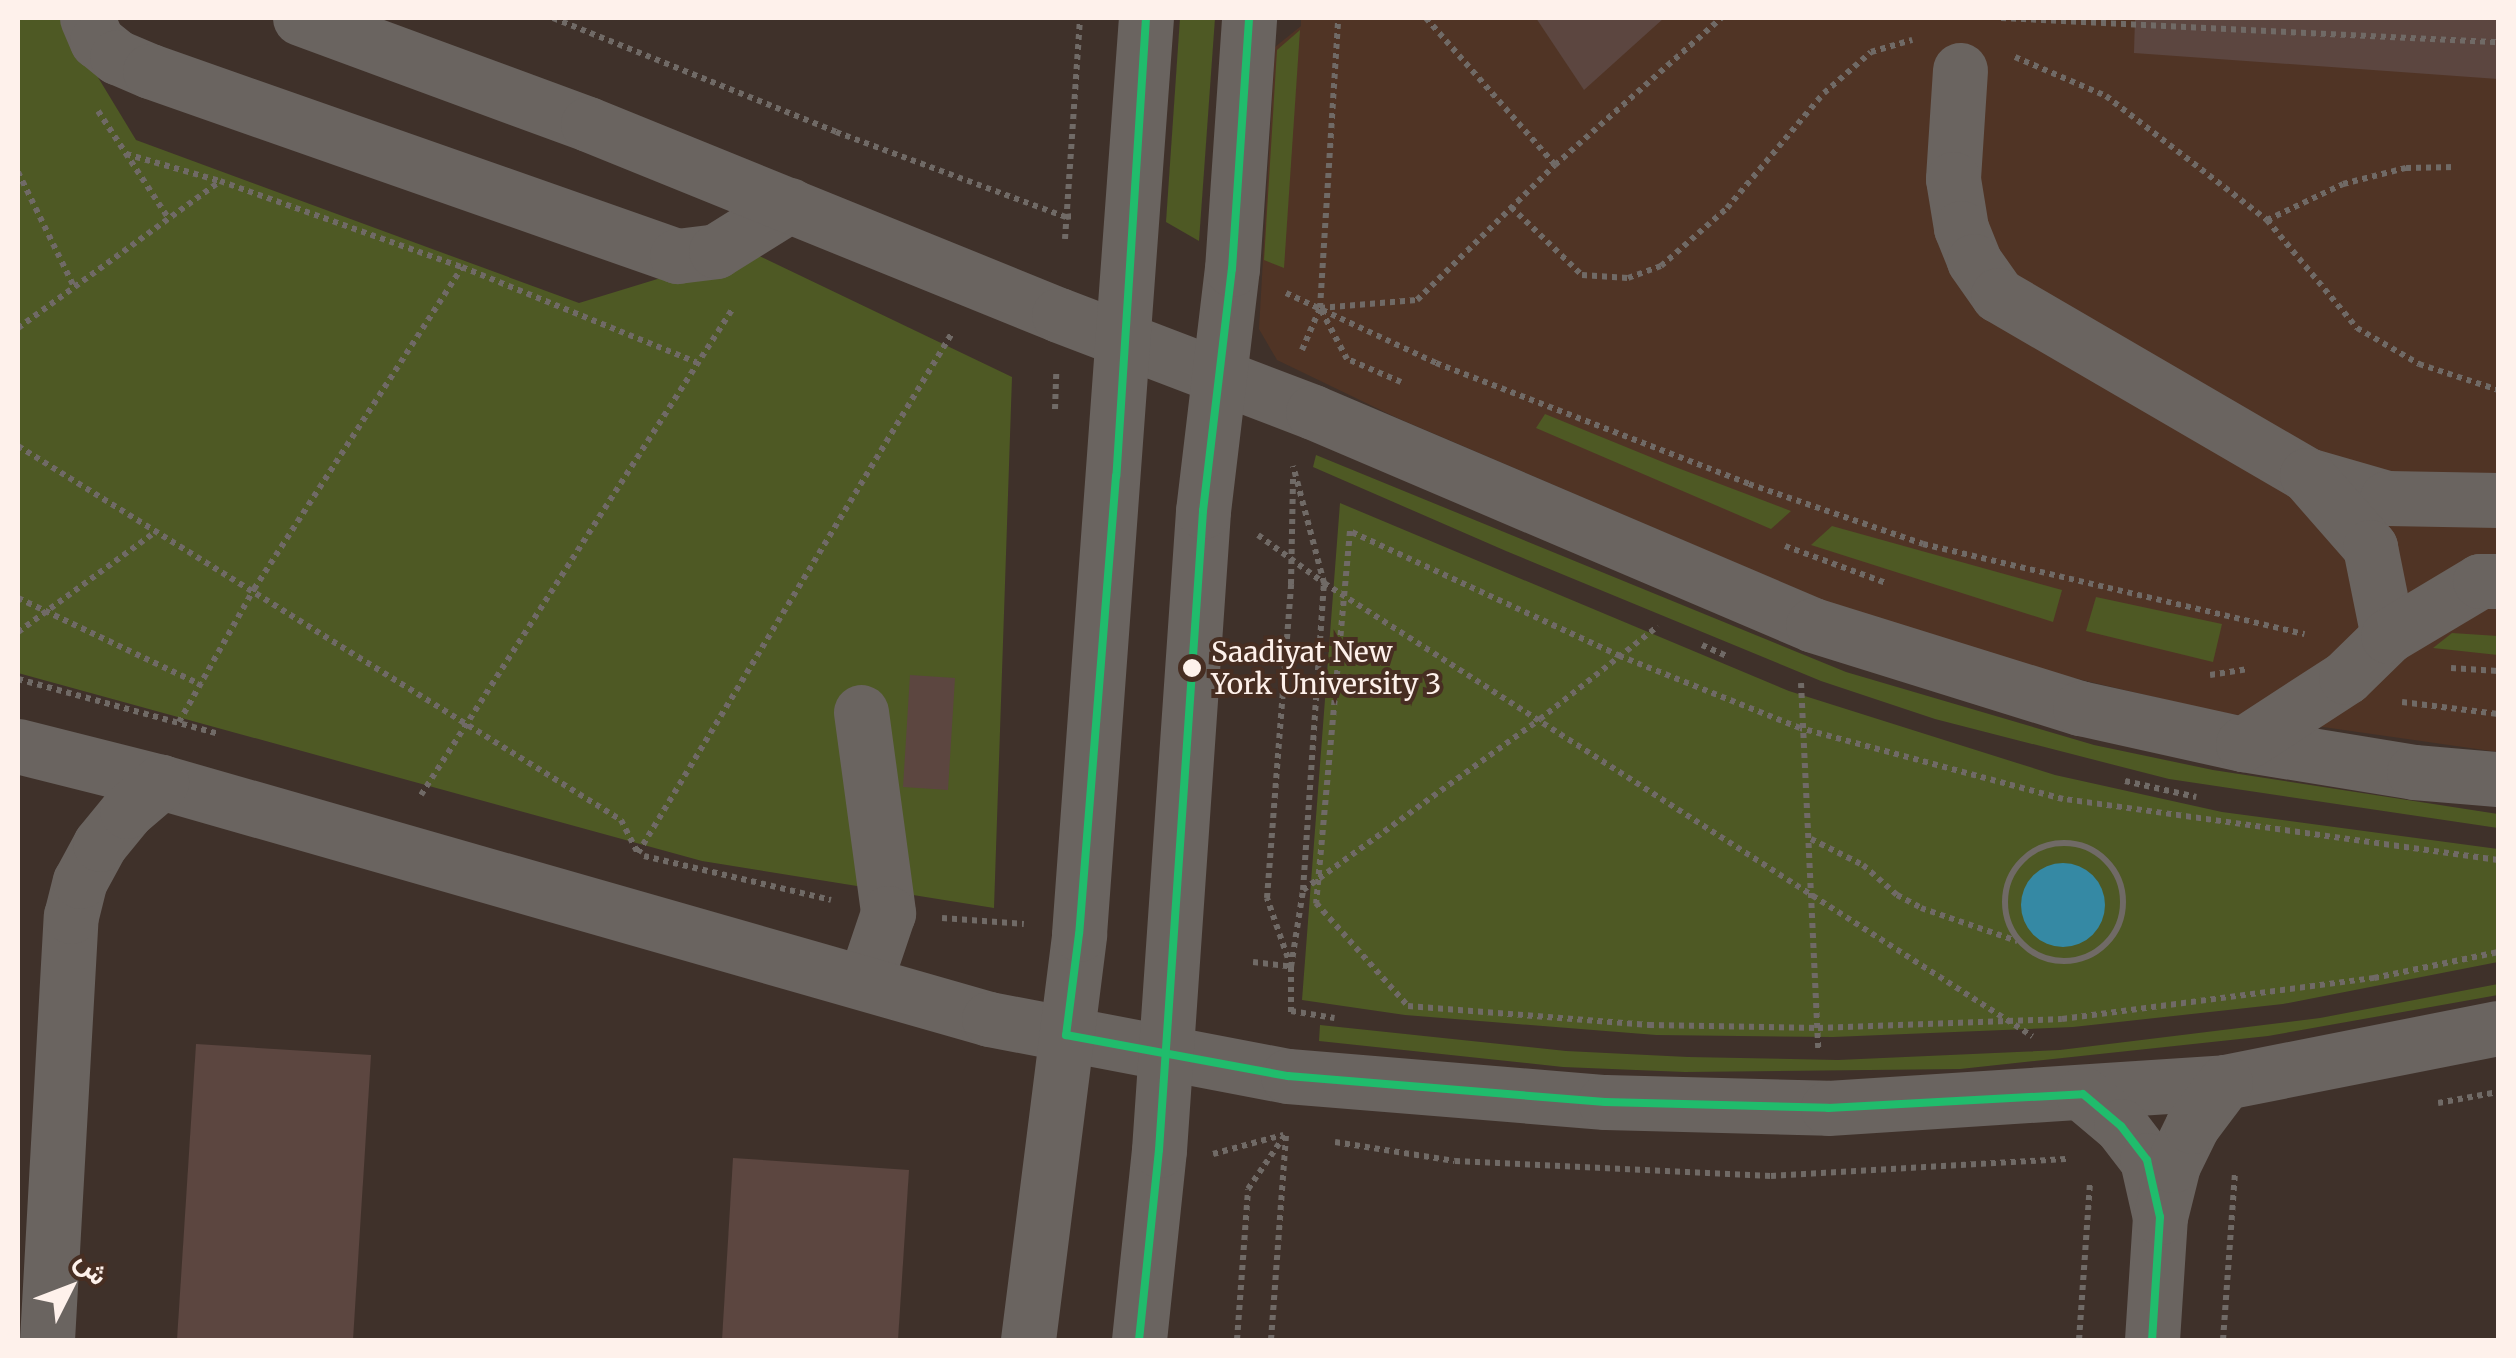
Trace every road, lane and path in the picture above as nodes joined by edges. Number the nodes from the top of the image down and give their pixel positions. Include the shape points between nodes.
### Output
1 (88, 18) edge
2 (300, 18) edge
3 (553, 18) edge
4 (1080, 18) edge
5 (1146, 18) edge
6 (1248, 18) edge
7 (1338, 18) edge
8 (1426, 18) edge
9 (1721, 18) edge
10 (2001, 18) edge
11 (2026, 19) edge
12 (1916, 39) dead end
13 (2498, 42) edge
14 (1980, 61) joint
15 (125, 154) dead end
16 (1554, 165) junction
17 (2456, 167) dead end
18 (18, 172) edge
19 (220, 181) junction
20 (790, 206) junction
21 (1511, 207) junction
22 (1082, 213) dead end
23 (1066, 217) junction
24 (2267, 220) junction
25 (1065, 240) dead end
26 (462, 267) junction
27 (1272, 286) dead end
28 (74, 287) junction
29 (738, 302) dead end
30 (1320, 308) junction
31 (961, 318) dead end
32 (18, 328) edge
33 (1123, 338) junction
34 (1298, 360) dead end
35 (696, 362) junction
36 (1219, 376) junction
37 (1413, 387) dead end
38 (2498, 390) edge
39 (18, 446) edge
40 (2306, 475) junction
41 (2491, 500) edge
42 (1253, 531) dead end
43 (155, 532) junction
44 (1768, 539) dead end
45 (1292, 561) junction
46 (2489, 581) edge
47 (1324, 583) junction
48 (1891, 584) dead end
49 (254, 590) junction
50 (1344, 595) junction
51 (18, 598) edge
52 (45, 611) junction
53 (1658, 626) dead end
54 (18, 632) edge
55 (2388, 636) junction
56 (2314, 644) dead end
57 (1620, 656) junction
58 (2197, 672) dead end
59 (2214, 675) dead end
60 (18, 679) edge
61 (1801, 683) dead end
62 (201, 684) junction
63 (2390, 700) dead end
64 (861, 712) dead end
65 (2498, 714) edge
66 (1540, 719) junction
67 (180, 722) junction
68 (466, 723) junction
69 (1800, 728) junction
70 (235, 739) dead end
71 (2243, 744) junction
72 (18, 746) edge
73 (2498, 779) edge
74 (160, 782) junction
75 (402, 789) dead end
76 (421, 795) junction
77 (439, 800) dead end
78 (1810, 838) junction
79 (620, 849) dead end
80 (638, 854) junction
81 (2498, 860) edge
82 (1317, 881) junction
83 (1303, 890) junction
84 (1812, 894) junction
85 (888, 913) junction
86 (1034, 926) dead end
87 (2018, 942) junction
88 (2498, 952) edge
89 (1254, 962) dead end
90 (1291, 967) junction
91 (865, 981) junction
92 (1291, 1011) junction
93 (1341, 1019) dead end
94 (2006, 1020) junction
95 (1291, 1025) dead end
96 (1818, 1028) junction
97 (2498, 1028) edge
98 (1066, 1035) junction
99 (2019, 1040) dead end
100 (1798, 1048) dead end
101 (1837, 1048) dead end
102 (1818, 1049) junction
103 (1164, 1052) junction
104 (2226, 1082) junction
105 (2498, 1092) edge
106 (2083, 1094) junction
107 (2421, 1106) dead end
108 (1286, 1121) dead end
109 (1286, 1134) junction
110 (2236, 1157) dead end
111 (2090, 1176) dead end
112 (2160, 1217) junction
113 (1033, 1283) junction
114 (47, 1340) edge
115 (1028, 1340) edge
116 (1057, 1340) edge
117 (1138, 1340) edge
118 (1238, 1340) edge
119 (1271, 1340) edge
120 (2079, 1340) edge
121 (2152, 1340) edge
122 (2223, 1340) edge

1 - 20 street via 97,42 150,71 678,256 716,251
2 - 20 street
3 - 23 path
4 - 23 path
5 - 33 street
6 - 36 street
7 - 30 path
8 - 16 path
9 - 16 path
10 - 11 path
11 - 13 path
12 - 21 path via 1871,52 1824,93 1727,208 1662,266 1628,278 1582,275
14 - 24 path via 2106,96
14 - 40 street via 1953,179 1961,228 1998,295
15 - 19 path
16 - 21 path
17 - 24 path via 2406,168 2343,184
18 - 28 path
19 - 26 path
19 - 28 path
20 - 33 street
21 - 30 path via 1418,300
22 - 23 path
23 - 25 path
24 - 38 path via 2357,328 2419,364
26 - 35 path
26 - 49 path
27 - 30 path
28 - 32 path
29 - 35 path
30 - 34 path
30 - 37 path via 1347,358
30 - 56 path via 1454,370 1924,544 2304,633
31 - 80 path
33 - 36 street
33 - 98 street
35 - 68 path
36 - 71 street via 1812,625 2080,708
36 - 103 street
39 - 43 path
40 - 41 street via 2386,498
40 - 55 street via 2370,547
41 - 46 street
42 - 45 path
43 - 49 path
43 - 52 path
44 - 48 path
45 - 47 path
45 - 47 path via 1293,466
45 - 90 path via 1268,898
46 - 55 street
47 - 50 path
47 - 83 path
49 - 62 path
49 - 68 path
50 - 57 path via 1350,531
50 - 66 path
50 - 82 path
51 - 52 path
52 - 54 path
52 - 62 path
53 - 57 path
55 - 71 street via 2346,677
57 - 66 path
57 - 69 path
58 - 59 path
60 - 67 path
61 - 69 path
62 - 67 path
63 - 65 path
64 - 85 street
66 - 82 path
66 - 84 path
67 - 70 path
68 - 76 path
68 - 80 path via 621,820
69 - 78 path
69 - 81 path via 2063,799
71 - 73 street
72 - 74 street
74 - 91 street
74 - 114 street via 100,844 70,916
75 - 76 path
76 - 77 path
78 - 84 path
78 - 87 path via 1863,865 1921,908
79 - 80 path
80 - 85 path
82 - 83 path
82 - 96 path via 1316,903 1408,1006 1649,1024
83 - 90 path
84 - 94 path
84 - 96 path
85 - 86 path
85 - 91 street
87 - 87 path via 2053,962 2092,955 2119,926 2123,906 2112,868 2082,846 2063,843 2028,856 2006,886 2008,925
88 - 94 path via 2236,998
89 - 90 path
90 - 92 path
91 - 98 street
92 - 93 path
92 - 95 path
94 - 96 path
94 - 99 path via 2036,1039
96 - 102 path
97 - 104 street
98 - 103 street
98 - 113 street
100 - 102 path
101 - 102 path
103 - 106 street via 1288,1076 1605,1102 1828,1108
103 - 117 street
104 - 106 street
104 - 112 street via 2173,1165
105 - 107 path
106 - 112 street via 2148,1160
108 - 109 path
109 - 118 path via 1248,1189
109 - 119 path
110 - 122 path
111 - 120 path
112 - 121 street
113 - 115 street
113 - 116 street

